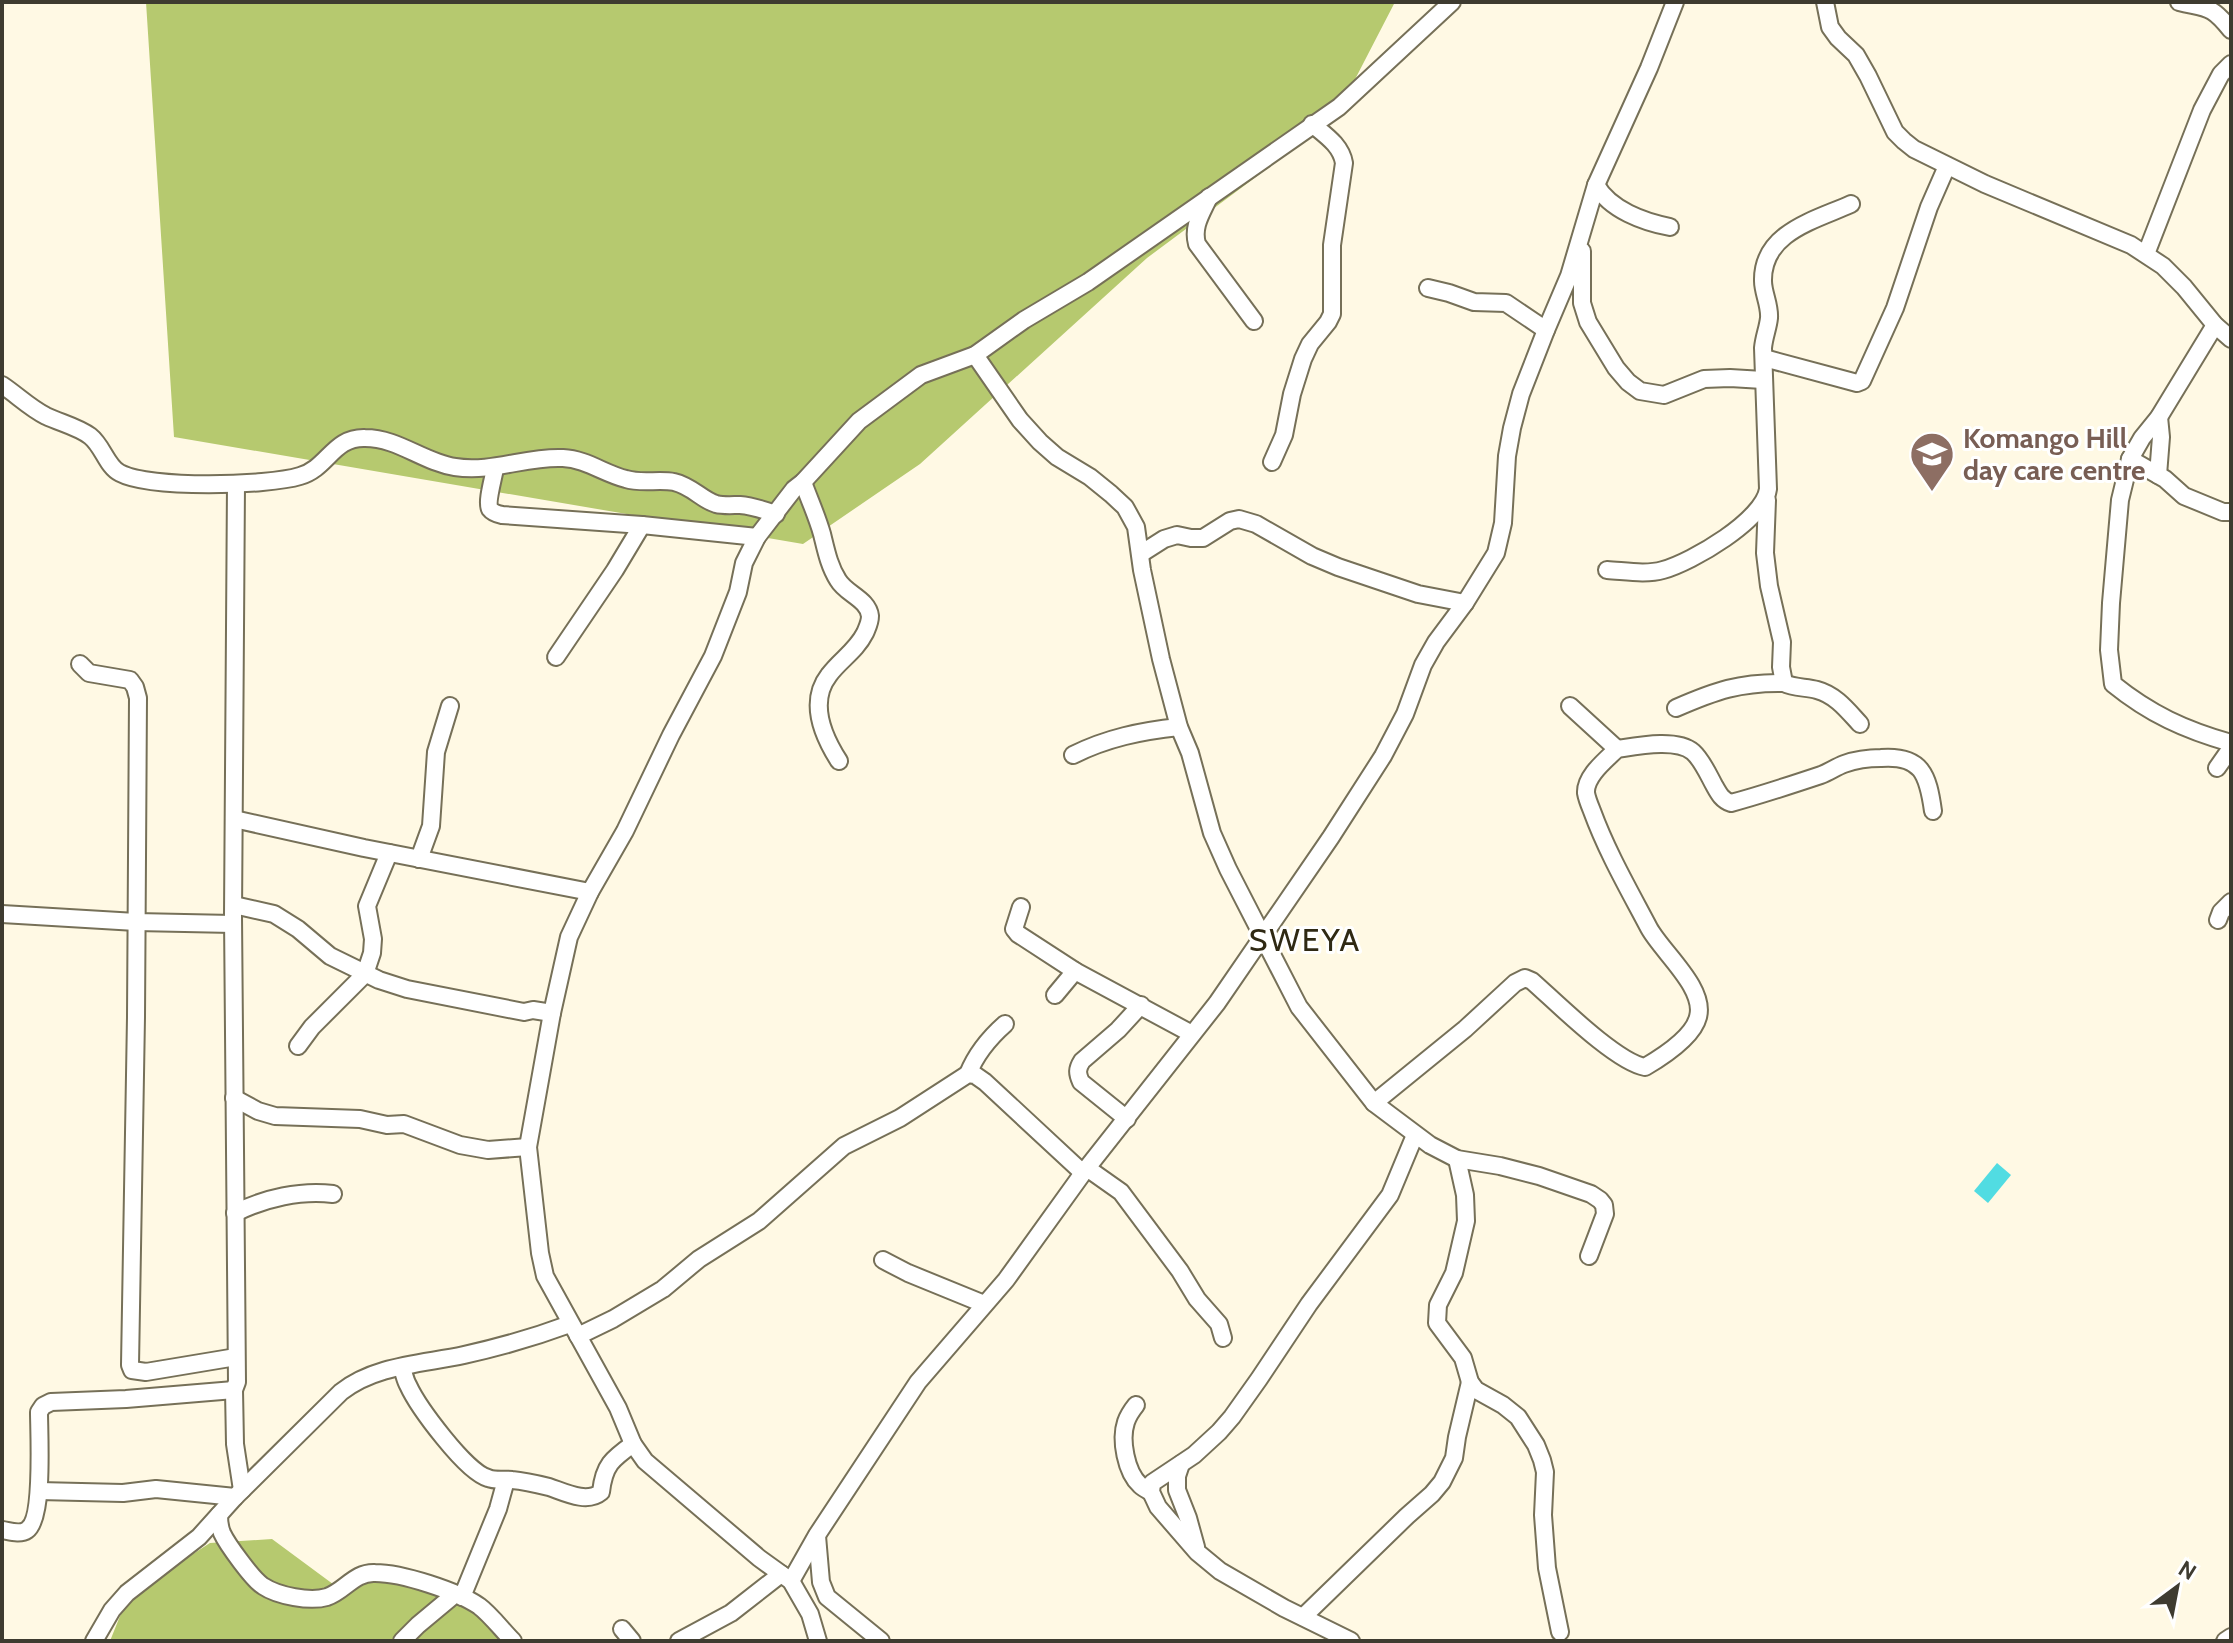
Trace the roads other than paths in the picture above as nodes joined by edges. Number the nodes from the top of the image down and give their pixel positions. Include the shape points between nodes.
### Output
1 (1452, 2) edge
2 (1675, 2) edge
3 (1825, 2) edge
4 (2179, 2) edge
5 (2231, 30) edge
6 (2231, 64) edge
7 (1312, 124) junction
8 (1947, 166) junction
9 (1596, 185) junction
10 (1210, 196) junction
11 (1851, 204) dead end
12 (1670, 227) dead end
13 (1580, 242) junction
14 (2146, 254) junction
15 (1428, 288) dead end
16 (1254, 321) dead end
17 (2215, 325) junction
18 (1546, 330) junction
19 (2231, 339) edge
20 (975, 355) junction
21 (1764, 358) junction
22 (1763, 380) junction
23 (2, 385) edge
24 (2159, 417) junction
25 (2130, 459) junction
26 (1272, 462) dead end
27 (495, 468) junction
28 (2158, 475) junction
29 (803, 482) junction
30 (236, 484) junction
31 (1767, 500) junction
32 (2231, 512) edge
33 (776, 514) junction
34 (642, 525) junction
35 (757, 537) junction
36 (1142, 553) junction
37 (1607, 570) dead end
38 (1465, 603) junction
39 (556, 657) dead end
40 (80, 664) dead end
41 (1784, 683) junction
42 (450, 706) dead end
43 (1570, 706) dead end
44 (1676, 708) dead end
45 (1860, 724) dead end
46 (1179, 727) junction
47 (2231, 745) edge
48 (1617, 749) junction
49 (1073, 755) dead end
50 (839, 761) dead end
51 (2217, 768) dead end
52 (1933, 811) dead end
53 (234, 819) junction
54 (389, 853) junction
55 (419, 859) junction
56 (590, 892) junction
57 (2231, 902) edge
58 (234, 905) junction
59 (1021, 907) dead end
60 (2, 914) edge
61 (2218, 920) dead end
62 (136, 922) junction
63 (233, 924) junction
64 (1262, 936) junction
65 (1075, 971) junction
66 (365, 974) junction
67 (1055, 995) dead end
68 (1141, 1005) junction
69 (552, 1013) junction
70 (1005, 1024) dead end
71 (1192, 1034) junction
72 (298, 1046) dead end
73 (968, 1074) junction
74 (234, 1098) junction
75 (1374, 1103) junction
76 (1127, 1119) junction
77 (1415, 1135) junction
78 (528, 1147) junction
79 (1457, 1159) junction
80 (1085, 1170) junction
81 (333, 1194) dead end
82 (235, 1213) junction
83 (1589, 1256) dead end
84 (883, 1260) dead end
85 (984, 1304) junction
86 (574, 1330) junction
87 (1223, 1338) dead end
88 (236, 1357) junction
89 (402, 1368) junction
90 (1470, 1382) junction
91 (234, 1390) junction
92 (1136, 1405) dead end
93 (633, 1444) junction
94 (1181, 1464) junction
95 (506, 1480) junction
96 (39, 1491) junction
97 (1151, 1492) junction
98 (239, 1494) junction
99 (219, 1515) junction
100 (2, 1530) edge
101 (817, 1535) junction
102 (1197, 1552) junction
103 (786, 1578) junction
104 (458, 1596) junction
105 (827, 1597) junction
106 (810, 1614) junction
107 (1303, 1617) junction
108 (1560, 1632) dead end
109 (2231, 1637) edge
110 (94, 1641) edge
111 (402, 1641) edge
112 (513, 1641) edge
113 (679, 1641) edge
114 (818, 1641) edge
115 (881, 1641) edge
116 (1351, 1641) edge
117 (2225, 1641) edge

1 - 7 street via 1355,95
2 - 9 street
3 - 8 street via 1830,27 1856,55 1895,132
4 - 5 street via 2215,11
6 - 14 street via 2202,110
7 - 10 street
7 - 26 street via 1342,153 1344,163 1332,245 1332,314 1303,359
8 - 14 street
8 - 21 street via 1862,381
9 - 12 street via 1613,204
9 - 13 street
10 - 16 street via 1195,227 1197,244
10 - 20 street
11 - 21 street via 1800,225 1767,258
13 - 18 street
13 - 22 street via 1582,303 1588,322 1628,382 1640,391 1664,395 1704,379
14 - 17 street via 2184,287
15 - 18 street via 1474,302 1506,303
17 - 19 street
17 - 24 street
18 - 38 street via 1512,428 1496,553
20 - 29 street via 921,375 874,409
20 - 36 street via 1040,442 1125,507
21 - 22 street
22 - 31 street
23 - 30 street via 44,415 88,434 116,472 149,481
24 - 25 street
24 - 28 street
25 - 28 street
25 - 47 street via 2120,500 2111,603 2113,684 2167,720
27 - 30 street via 453,467 395,443 363,437 339,444 303,476
27 - 33 street via 529,460 578,460 623,479 683,484 717,504
27 - 34 street via 488,501 494,513
28 - 32 street via 2184,496
29 - 33 street
29 - 50 street via 838,579 870,613 863,637 829,675 820,701 822,728
30 - 53 street
31 - 37 street via 1723,541 1693,558 1649,573
31 - 41 street via 1765,553
33 - 35 street
34 - 35 street
34 - 39 street
35 - 56 street via 713,656
36 - 38 street via 1177,535 1203,538 1239,519 1338,567 1418,594
36 - 46 street
38 - 64 street via 1423,665 1383,756
40 - 62 street via 89,673 130,680 138,698
41 - 44 street via 1718,691
41 - 45 street via 1822,691
42 - 55 street via 436,752 431,826
43 - 48 street
46 - 49 street via 1140,731
46 - 64 street via 1212,833
47 - 51 street
48 - 52 street via 1690,749 1722,799 1731,803 1846,763 1899,756 1923,772
48 - 75 street via 1593,774 1586,793 1600,834 1648,926 1699,1002 1694,1027 1665,1055 1645,1067 1634,1065 1525,978
53 - 54 street
53 - 58 street
54 - 55 street
54 - 66 street via 367,906 373,939
55 - 56 street
56 - 69 street via 569,937
57 - 61 street
58 - 63 street
58 - 66 street via 274,914 330,956
59 - 65 street via 1014,929 1018,934
60 - 62 street
62 - 63 street
62 - 88 street via 130,1365 146,1372
63 - 74 street
64 - 71 street
64 - 75 street via 1299,1007
65 - 67 street
65 - 68 street
66 - 69 street via 407,989
66 - 72 street
68 - 71 street
68 - 76 street via 1082,1061 1077,1075
69 - 78 street
70 - 73 street via 974,1058
71 - 76 street
73 - 80 street via 985,1082
73 - 86 street via 844,1146 759,1221 663,1289 613,1319
74 - 78 street via 275,1116 404,1124 488,1150
74 - 82 street
75 - 77 street
76 - 80 street
77 - 79 street
77 - 94 street via 1376,1216 1232,1417
78 - 86 street via 545,1276
79 - 83 street via 1539,1176 1600,1200 1605,1214
79 - 90 street via 1466,1221 1437,1323 1463,1358
80 - 85 street
80 - 87 street via 1121,1192 1219,1324
81 - 82 street via 258,1202
82 - 88 street
84 - 85 street
85 - 101 street via 918,1382
86 - 89 street
86 - 93 street
88 - 91 street
89 - 95 street via 420,1404 471,1468
89 - 98 street via 355,1381
90 - 107 street via 1454,1458 1442,1482
90 - 108 street via 1518,1417 1542,1460 1547,1568
91 - 96 street via 43,1406
91 - 98 street
92 - 97 street via 1126,1422 1127,1455 1139,1485
93 - 95 street via 609,1464 595,1497
93 - 103 street via 666,1481
94 - 97 street via 1152,1483
94 - 102 street via 1177,1490
95 - 104 street
96 - 98 street
96 - 100 street via 29,1530
97 - 102 street
98 - 99 street
99 - 104 street via 228,1544 269,1589 318,1600 361,1574 376,1573 421,1581
99 - 110 street via 127,1593
101 - 103 street
101 - 105 street
102 - 107 street via 1238,1583
103 - 106 street
103 - 113 street
104 - 111 street
104 - 112 street via 481,1607
105 - 106 street
105 - 115 street
106 - 114 street
107 - 116 street
109 - 117 street

